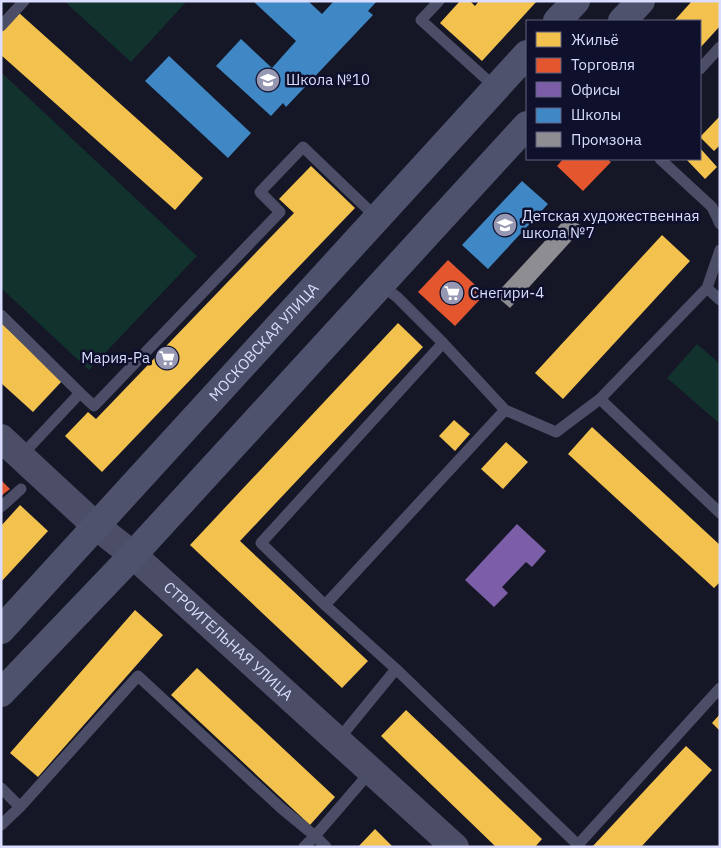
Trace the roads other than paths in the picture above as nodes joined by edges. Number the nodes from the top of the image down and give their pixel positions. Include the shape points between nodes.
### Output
1 (24, 1) edge
2 (439, 1) edge
3 (576, 1) edge
4 (641, 1) edge
5 (558, 20) edge
6 (623, 20) edge
7 (1, 26) edge
8 (720, 47) edge
9 (526, 55) edge
10 (701, 68) edge
11 (496, 88) junction
12 (526, 126) edge
13 (661, 160) edge
14 (716, 204) edge
15 (377, 218) junction
16 (720, 224) edge
17 (720, 250) edge
18 (381, 284) junction
19 (707, 288) junction
20 (720, 300) edge
21 (1, 316) edge
22 (443, 343) junction
23 (80, 393) junction
24 (600, 399) junction
25 (505, 410) junction
26 (6, 443) edge
27 (21, 489) dead end
28 (1, 507) edge
29 (720, 513) edge
30 (96, 526) junction
31 (132, 556) junction
32 (325, 605) junction
33 (1, 630) edge
34 (396, 670) junction
35 (720, 688) edge
36 (1, 693) edge
37 (338, 741) junction
38 (371, 771) junction
39 (1, 788) edge
40 (20, 807) junction
41 (1, 825) edge
42 (315, 836) junction
43 (577, 846) edge
44 (304, 847) edge
45 (326, 847) edge
46 (455, 847) edge

1 - 7 lane
2 - 11 lane via 420,20
3 - 5 main road
4 - 6 main road
8 - 10 lane
9 - 11 main road, МОСКОВСКАЯ УЛИЦА
11 - 15 main road, МОСКОВСКАЯ УЛИЦА
12 - 18 main road
13 - 14 lane
14 - 16 lane
15 - 23 lane via 304,147 260,192 280,212 94,406
15 - 30 main road, МОСКОВСКАЯ УЛИЦА
17 - 19 lane
18 - 22 lane
18 - 31 main road
19 - 20 lane
19 - 24 lane
21 - 23 lane
22 - 25 lane
22 - 32 lane via 261,543
23 - 26 lane
24 - 25 lane via 556,432
24 - 29 lane
25 - 32 lane
26 - 30 street, СТРОИТЕЛЬНАЯ УЛИЦА
27 - 28 lane
30 - 31 street, СТРОИТЕЛЬНАЯ УЛИЦА
30 - 33 main road, МОСКОВСКАЯ УЛИЦА
31 - 36 main road
31 - 37 street, СТРОИТЕЛЬНАЯ УЛИЦА
32 - 34 lane
34 - 37 lane
34 - 43 lane
35 - 43 lane
37 - 38 street, СТРОИТЕЛЬНАЯ УЛИЦА
38 - 42 lane
38 - 46 street, СТРОИТЕЛЬНАЯ УЛИЦА
39 - 40 lane
40 - 41 lane
40 - 42 lane via 138,676
42 - 44 lane
42 - 45 lane

